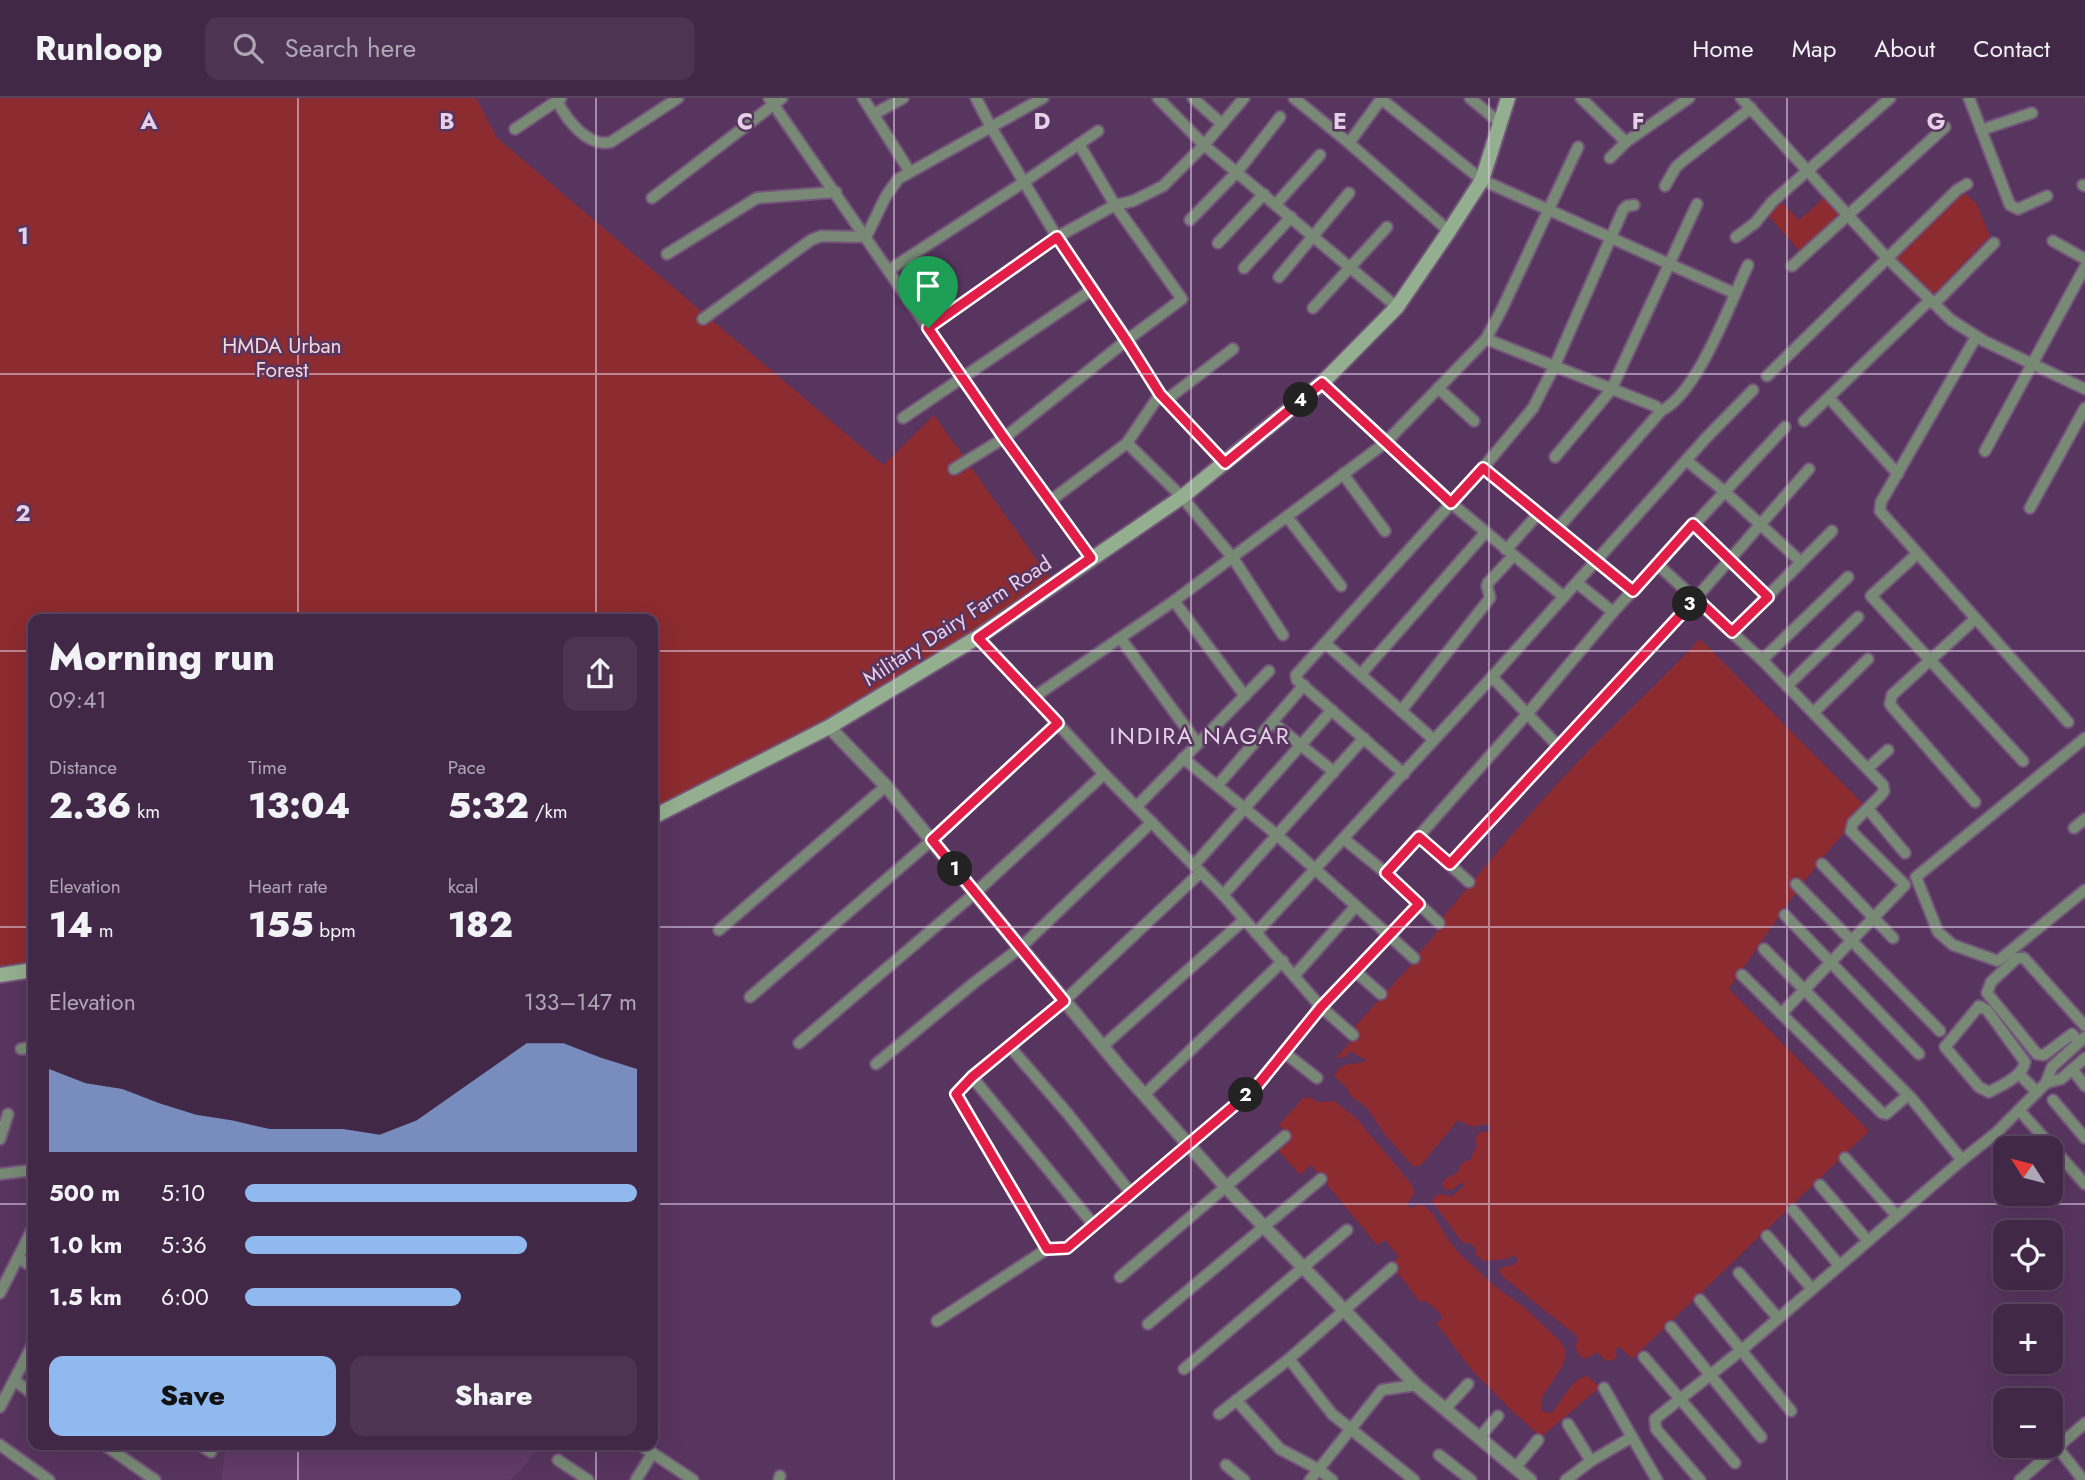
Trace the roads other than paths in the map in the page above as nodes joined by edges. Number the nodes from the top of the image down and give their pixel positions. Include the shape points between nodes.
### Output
1 (678, 98) edge
2 (863, 98) edge
3 (903, 98) edge
4 (976, 98) edge
5 (1043, 98) edge
6 (1158, 98) edge
7 (1193, 98) edge
8 (1244, 98) edge
9 (1294, 98) edge
10 (1381, 98) edge
11 (1470, 98) edge
12 (1508, 98) edge
13 (1581, 98) edge
14 (1689, 98) edge
15 (1741, 98) edge
16 (1890, 98) edge
17 (1969, 98) edge
18 (559, 100) edge
19 (775, 100) edge
20 (1751, 108) junction
21 (2032, 113) dead end
22 (874, 114) junction
23 (1280, 117) dead end
24 (1500, 123) junction
25 (1222, 124) junction
26 (1945, 127) dead end
27 (514, 129) dead end
28 (992, 129) junction
29 (1981, 130) junction
30 (1098, 131) dead end
31 (1626, 142) junction
32 (1349, 143) junction
33 (1079, 144) junction
34 (1204, 145) junction
35 (1578, 147) dead end
36 (1320, 155) dead end
37 (1610, 158) dead end
38 (1808, 170) junction
39 (1238, 171) junction
40 (910, 172) junction
41 (1482, 180) junction
42 (1024, 182) junction
43 (1967, 184) dead end
44 (1665, 186) dead end
45 (835, 192) junction
46 (1349, 193) dead end
47 (1264, 194) junction
48 (2047, 195) dead end
49 (652, 198) dead end
50 (1276, 204) junction
51 (1698, 204) dead end
52 (1115, 205) junction
53 (1634, 205) dead end
54 (1548, 211) junction
55 (1291, 217) junction
56 (1849, 217) junction
57 (1190, 220) dead end
58 (1387, 227) dead end
59 (1449, 231) junction
60 (1313, 236) junction
61 (866, 237) junction
62 (1057, 237) junction
63 (1611, 237) junction
64 (1736, 237) dead end
65 (2053, 241) dead end
66 (1218, 243) dead end
67 (1994, 243) dead end
68 (667, 254) dead end
69 (1888, 259) junction
70 (2085, 259) edge
71 (1669, 263) junction
72 (1748, 265) dead end
73 (1792, 266) dead end
74 (1351, 267) junction
75 (2085, 267) edge
76 (1244, 268) dead end
77 (889, 270) junction
78 (1279, 277) dead end
79 (1093, 289) junction
80 (1734, 293) junction
81 (1932, 302) junction
82 (1397, 307) junction
83 (1314, 308) dead end
84 (703, 319) dead end
85 (928, 328) junction
86 (1976, 337) junction
87 (1486, 339) junction
88 (1126, 340) junction
89 (1233, 349) dead end
90 (2032, 364) junction
91 (1555, 365) junction
92 (1767, 376) dead end
93 (963, 379) junction
94 (1322, 383) junction
95 (1438, 388) junction
96 (2085, 389) edge
97 (1611, 390) junction
98 (1753, 390) dead end
99 (1163, 397) junction
100 (1829, 398) junction
101 (2085, 408) edge
102 (1661, 411) junction
103 (903, 418) dead end
104 (1474, 421) dead end
105 (1804, 421) dead end
106 (1785, 427) dead end
107 (1004, 438) junction
108 (1127, 443) junction
109 (1385, 443) junction
110 (1985, 451) dead end
111 (1555, 457) dead end
112 (1686, 460) junction
113 (1225, 463) junction
114 (1483, 468) junction
115 (954, 469) dead end
116 (1809, 469) dead end
117 (1343, 474) junction
118 (1898, 474) junction
119 (1724, 491) junction
120 (1182, 497) junction
121 (1050, 501) junction
122 (1451, 503) junction
123 (2030, 509) dead end
124 (1538, 514) junction
125 (1288, 518) junction
126 (1693, 524) junction
127 (1760, 524) junction
128 (1558, 529) junction
129 (1385, 530) dead end
130 (1832, 531) dead end
131 (1485, 533) junction
132 (1510, 553) junction
133 (1917, 554) junction
134 (1091, 558) junction
135 (1233, 558) junction
136 (1730, 560) junction
137 (1596, 561) junction
138 (1801, 562) junction
139 (1657, 564) junction
140 (1848, 578) dead end
141 (1577, 583) junction
142 (1341, 586) dead end
143 (1633, 591) junction
144 (1564, 597) junction
145 (1768, 597) junction
146 (1696, 598) junction
147 (1174, 601) junction
148 (1614, 612) junction
149 (1858, 617) dead end
150 (1975, 619) junction
151 (1732, 632) junction
152 (1283, 635) dead end
153 (978, 638) junction
154 (1121, 639) junction
155 (1325, 643) junction
156 (1868, 659) dead end
157 (1762, 660) junction
158 (1930, 660) junction
159 (1269, 671) dead end
160 (1361, 674) junction
161 (1492, 677) junction
162 (1304, 685) junction
163 (1787, 686) junction
164 (1244, 696) junction
165 (1034, 697) junction
166 (1332, 710) junction
167 (1401, 711) junction
168 (1814, 712) junction
169 (1528, 713) junction
170 (1272, 722) junction
171 (2067, 722) dead end
172 (1058, 723) junction
173 (830, 727) junction
174 (1364, 738) junction
175 (2085, 738) edge
176 (1434, 740) junction
177 (1197, 743) junction
178 (1301, 745) junction
179 (1559, 747) junction
180 (1888, 750) dead end
181 (1183, 758) junction
182 (2023, 761) dead end
183 (1868, 768) junction
184 (1334, 772) junction
185 (1104, 774) junction
186 (1404, 774) junction
187 (886, 786) junction
188 (1217, 786) junction
189 (1975, 802) dead end
190 (1137, 806) junction
191 (1245, 809) junction
192 (1868, 809) junction
193 (658, 814) edge
194 (2085, 818) edge
195 (1152, 821) junction
196 (2074, 828) dead end
197 (1277, 835) junction
198 (1419, 837) junction
199 (1344, 839) junction
200 (932, 840) junction
201 (1905, 853) dead end
202 (1450, 864) junction
203 (1822, 864) dead end
204 (1197, 869) junction
205 (1316, 870) junction
206 (1386, 873) junction
207 (1469, 882) dead end
208 (1796, 884) dead end
209 (2085, 890) edge
210 (975, 893) junction
211 (1223, 895) junction
212 (1419, 904) junction
213 (1356, 906) junction
214 (1785, 915) dead end
215 (1874, 918) junction
216 (1244, 920) junction
217 (1439, 923) dead end
218 (719, 930) dead end
219 (1256, 933) junction
220 (1391, 936) junction
221 (1893, 938) dead end
222 (1852, 942) junction
223 (1020, 948) junction
224 (1764, 949) dead end
225 (1414, 958) dead end
226 (1283, 961) junction
227 (1832, 962) junction
228 (28, 971) edge
229 (1356, 972) junction
230 (0, 975) edge
231 (1742, 975) dead end
232 (1294, 976) junction
233 (1804, 991) junction
234 (1381, 994) dead end
235 (750, 997) dead end
236 (1064, 1001) junction
237 (1321, 1007) junction
238 (1782, 1014) junction
239 (2085, 1026) edge
240 (1940, 1031) dead end
241 (1353, 1035) dead end
242 (2082, 1040) edge
243 (799, 1043) dead end
244 (1103, 1046) junction
245 (1010, 1047) junction
246 (28, 1048) edge
247 (21, 1049) dead end
248 (1285, 1053) junction
249 (1919, 1054) dead end
250 (2085, 1058) edge
251 (876, 1064) dead end
252 (2072, 1069) junction
253 (2019, 1074) junction
254 (972, 1077) junction
255 (1317, 1078) dead end
256 (2046, 1083) junction
257 (2085, 1086) edge
258 (2037, 1092) junction
259 (1143, 1094) junction
260 (1908, 1095) junction
261 (2053, 1100) dead end
262 (2019, 1110) junction
263 (8, 1114) dead end
264 (2084, 1135) edge
265 (1285, 1136) dead end
266 (0, 1139) edge
267 (1188, 1145) junction
268 (1845, 1158) dead end
269 (1962, 1160) junction
270 (28, 1171) edge
271 (0, 1174) edge
272 (1321, 1179) dead end
273 (2085, 1184) edge
274 (1820, 1185) dead end
275 (1226, 1186) junction
276 (1130, 1192) junction
277 (1793, 1210) dead end
278 (1897, 1216) junction
279 (1093, 1224) junction
280 (1263, 1226) junction
281 (1347, 1230) dead end
282 (1767, 1236) dead end
283 (28, 1239) edge
284 (1868, 1241) junction
285 (1047, 1249) junction
286 (19, 1258) junction
287 (28, 1264) edge
288 (1839, 1265) junction
289 (1304, 1267) junction
290 (1392, 1268) dead end
291 (1739, 1273) dead end
292 (1120, 1278) dead end
293 (1812, 1289) junction
294 (0, 1293) edge
295 (1700, 1300) dead end
296 (1344, 1310) junction
297 (1778, 1318) junction
298 (937, 1321) dead end
299 (1148, 1324) dead end
300 (1671, 1327) dead end
301 (1740, 1350) junction
302 (28, 1354) edge
303 (1644, 1357) dead end
304 (1289, 1359) junction
305 (1184, 1369) dead end
306 (1709, 1375) junction
307 (14, 1381) junction
308 (1468, 1384) dead end
309 (1416, 1385) junction
310 (1604, 1388) dead end
311 (28, 1391) edge
312 (1679, 1399) junction
313 (1236, 1400) junction
314 (0, 1407) edge
315 (1445, 1409) junction
316 (1791, 1411) dead end
317 (1219, 1414) dead end
318 (1498, 1416) dead end
319 (2085, 1423) edge
320 (1568, 1424) dead end
321 (1349, 1430) junction
322 (1632, 1437) junction
323 (1761, 1437) dead end
324 (1479, 1438) junction
325 (1538, 1440) dead end
326 (2063, 1443) edge
327 (0, 1445) edge
328 (112, 1450) edge
329 (647, 1450) edge
330 (652, 1454) junction
331 (2063, 1454) edge
332 (1439, 1455) dead end
333 (2047, 1458) edge
334 (558, 1460) dead end
335 (1591, 1461) junction
336 (1735, 1463) dead end
337 (1226, 1465) dead end
338 (1516, 1467) junction
339 (1318, 1469) junction
340 (1653, 1479) edge
341 (2023, 1479) edge
342 (48, 1480) edge
343 (155, 1480) edge
344 (588, 1480) edge
345 (636, 1480) edge
346 (693, 1480) edge
347 (1244, 1480) edge
348 (1310, 1480) edge
349 (1332, 1480) edge
350 (1413, 1480) edge
351 (1471, 1480) edge
352 (1530, 1480) edge
353 (1566, 1480) edge
354 (1700, 1480) edge
355 (2083, 1480) edge

1 - 18 street via 603,144 574,125
2 - 22 street
3 - 22 street
4 - 28 street
5 - 28 street
6 - 34 street
7 - 25 street
8 - 25 street
9 - 32 street
10 - 32 street
10 - 41 street
11 - 24 street
12 - 24 main road, Military Dairy Farm Road
13 - 31 street
14 - 31 street
15 - 20 street
16 - 38 street
17 - 29 street
18 - 27 street
19 - 45 street
19 - 49 street
20 - 38 street
20 - 44 street via 1676,167
21 - 29 street
22 - 40 street
23 - 39 street
24 - 41 main road, Military Dairy Farm Road
25 - 34 street
26 - 56 street
28 - 40 street
28 - 42 street
29 - 48 street via 2010,205 2018,209
30 - 33 street
31 - 37 street
32 - 59 street
33 - 42 street
33 - 52 street
34 - 39 street
34 - 52 street via 1163,186
35 - 54 street
36 - 50 street
38 - 56 street
38 - 64 street
39 - 47 street
39 - 57 street
40 - 61 street via 886,195
41 - 54 street
41 - 59 main road, Military Dairy Farm Road
42 - 62 street
42 - 77 street
43 - 69 street
45 - 61 street
45 - 68 street via 757,198
46 - 60 street
47 - 50 street
47 - 66 street
50 - 55 street
51 - 71 street
52 - 62 street
52 - 88 street via 1182,299
53 - 63 street via 1623,210
54 - 63 street
54 - 87 street
55 - 60 street
55 - 76 street
56 - 69 street
56 - 73 street
58 - 74 street
59 - 82 main road, Military Dairy Farm Road
60 - 74 street
60 - 78 street
61 - 77 street
61 - 84 street via 811,240
62 - 79 street
62 - 85 street
63 - 71 street
63 - 91 street
65 - 70 street
67 - 81 street
69 - 81 street
69 - 92 street
71 - 80 street
71 - 97 street
72 - 80 street
74 - 82 street
74 - 83 street
75 - 90 street
77 - 85 street
79 - 88 street
79 - 93 street
80 - 102 street via 1692,380
81 - 86 street
81 - 100 street
82 - 94 main road, Military Dairy Farm Road
85 - 93 street
86 - 90 street
86 - 118 street
87 - 91 street
87 - 95 street
88 - 99 street
88 - 107 street
89 - 99 street
90 - 96 street
90 - 110 street
91 - 97 street
91 - 114 street via 1532,408
93 - 103 street
93 - 107 street
94 - 109 street
94 - 113 main road, Military Dairy Farm Road
95 - 104 street
95 - 109 street
97 - 102 street
97 - 111 street
98 - 112 street
99 - 108 street
99 - 113 street
100 - 105 street
100 - 118 street
101 - 123 street
102 - 128 street
106 - 119 street
107 - 115 street
107 - 121 street
108 - 120 street
108 - 121 street
109 - 117 street
109 - 122 street
112 - 119 street
112 - 137 street
113 - 120 main road, Military Dairy Farm Road
114 - 122 street
114 - 124 street
116 - 127 street
117 - 125 street
117 - 129 street
118 - 133 street via 1880,511
119 - 126 street
119 - 127 street
120 - 134 main road, Military Dairy Farm Road
120 - 135 street
121 - 134 street
122 - 131 street
122 - 155 street
124 - 128 street
124 - 132 street
125 - 135 street
125 - 142 street
126 - 136 street
126 - 139 street
127 - 136 street
127 - 138 street
128 - 137 street
130 - 138 street
131 - 132 street
131 - 160 street
132 - 144 street
132 - 167 street via 1486,586 1490,598
133 - 150 street
133 - 158 street via 1871,596
134 - 153 main road, Military Dairy Farm Road
135 - 147 street
135 - 152 street
136 - 145 street
136 - 146 street
137 - 141 street
137 - 143 street
138 - 145 street
139 - 143 street
139 - 146 street
140 - 157 street
141 - 144 street
141 - 148 street
143 - 148 street
144 - 161 street
145 - 151 street
146 - 151 street
146 - 179 street
147 - 154 street
147 - 164 street
148 - 169 street
149 - 163 street
150 - 158 street
150 - 171 street
151 - 157 street
153 - 165 street
153 - 173 main road, Military Dairy Farm Road
154 - 165 street
154 - 177 street
155 - 160 street
155 - 162 street via 1296,675
156 - 168 street
157 - 163 street
158 - 182 street
158 - 189 street via 1892,695 1890,704
159 - 164 street
160 - 167 street
161 - 169 street
161 - 176 street
162 - 166 street
162 - 170 street
163 - 168 street
164 - 177 street
165 - 172 street
166 - 174 street
166 - 178 street
167 - 176 street
168 - 183 street
169 - 179 street
169 - 198 street
170 - 178 street
170 - 188 street
172 - 185 street
172 - 200 street
173 - 187 street
173 - 193 main road, Military Dairy Farm Road
174 - 184 street
174 - 186 street
175 - 209 street via 1916,877 1938,932 1953,945 1998,961
176 - 186 street
177 - 181 street
178 - 184 street
178 - 191 street
179 - 202 street
180 - 183 street
181 - 188 street
181 - 190 street
183 - 192 street via 1884,791
184 - 197 street
185 - 190 street
185 - 210 street
186 - 199 street
187 - 200 street
187 - 218 street
188 - 191 street
190 - 195 street
191 - 197 street
191 - 204 street
192 - 201 street
192 - 215 street via 1851,831 1905,885
194 - 196 street
195 - 204 street
195 - 223 street
197 - 205 street
197 - 211 street
198 - 202 street
198 - 206 street
199 - 205 street
199 - 206 street
200 - 210 street
200 - 235 street
202 - 207 street
203 - 215 street
204 - 211 street
204 - 236 street
205 - 213 street
205 - 219 street
206 - 212 street
208 - 222 street
210 - 223 street
210 - 243 street
211 - 216 street
212 - 217 street
212 - 220 street
213 - 220 street
213 - 232 street
214 - 227 street
215 - 221 street
215 - 222 street
216 - 219 street
216 - 244 street
219 - 226 street
220 - 225 street
220 - 229 street
222 - 227 street
222 - 240 street
223 - 236 street
223 - 251 street
224 - 233 street
226 - 232 street
226 - 259 street
227 - 233 street
227 - 249 street
228 - 230 main road
229 - 234 street
229 - 237 street
231 - 238 street
232 - 237 street
233 - 238 street
233 - 260 street
236 - 244 street
236 - 245 street
237 - 241 street
237 - 248 street
238 - 260 street via 1882,1113
239 - 242 street via 2024,958 2017,958 1988,985 1987,993 2037,1054 2044,1055 2072,1034
242 - 256 street via 2052,1067
244 - 259 street
245 - 254 street
245 - 276 street
246 - 247 street
248 - 255 street
248 - 267 street via 1256,1087
250 - 252 street
252 - 256 street via 2061,1079
252 - 257 street
253 - 253 street via 2025,1068 2023,1056 1984,1007 1976,1008 1945,1047 1983,1090 1989,1092
253 - 258 street
254 - 279 street
254 - 285 street via 956,1094
256 - 258 street
258 - 262 street
259 - 267 street
260 - 269 street
261 - 264 street
262 - 269 street
262 - 273 street
263 - 266 street
265 - 275 street
267 - 275 street
267 - 276 street
268 - 278 street
269 - 278 street
270 - 271 street
272 - 280 street
274 - 284 street
275 - 280 street
275 - 292 street
276 - 279 street
277 - 288 street
278 - 284 street
279 - 285 street via 1067,1248
280 - 289 street
280 - 299 street
281 - 289 street
282 - 293 street
283 - 286 street
284 - 288 street
285 - 298 street
286 - 287 street
286 - 294 street
288 - 293 street
289 - 296 street
289 - 305 street
290 - 296 street
291 - 297 street
293 - 297 street
295 - 301 street
296 - 304 street
296 - 309 street
297 - 301 street
300 - 306 street
301 - 306 street
301 - 316 street
302 - 307 street
303 - 312 street
304 - 313 street
304 - 321 street
306 - 312 street
306 - 323 street
307 - 311 street
307 - 314 street
308 - 315 street
309 - 315 street
309 - 321 street via 1382,1390
310 - 322 street
312 - 336 street
312 - 354 street via 1654,1424
313 - 317 street
313 - 339 street via 1280,1449
315 - 324 street
318 - 324 street
319 - 326 street
320 - 335 street
321 - 339 street
321 - 350 street
322 - 335 street
322 - 340 street
324 - 338 street
325 - 338 street
327 - 342 street
328 - 343 street
329 - 330 street
330 - 345 street
330 - 346 street
331 - 355 street
332 - 351 street
333 - 341 street
334 - 344 street
335 - 353 street
337 - 347 street
338 - 352 street
339 - 348 street
339 - 349 street

